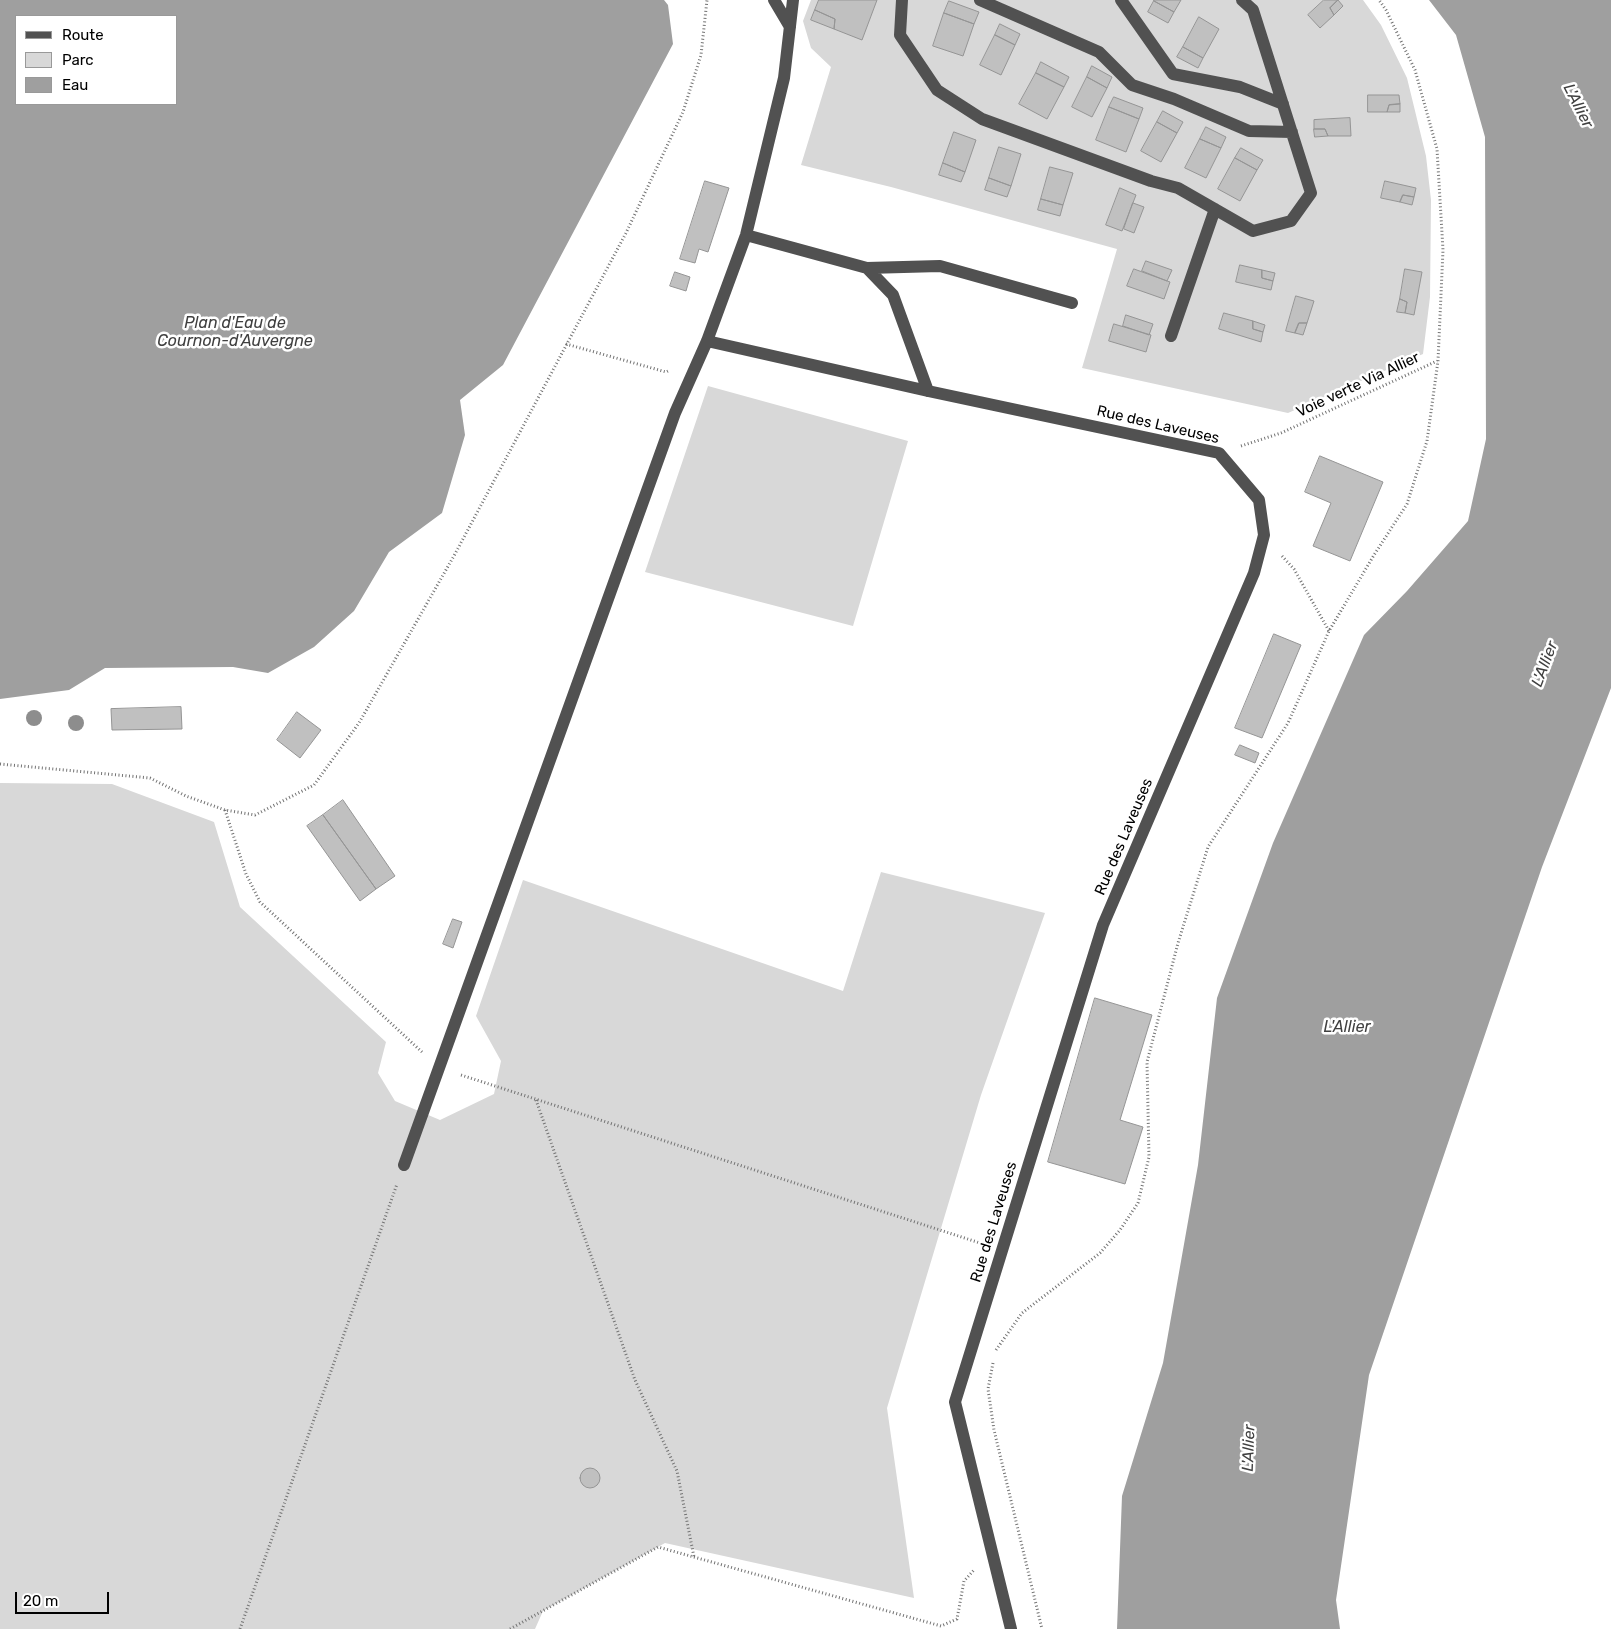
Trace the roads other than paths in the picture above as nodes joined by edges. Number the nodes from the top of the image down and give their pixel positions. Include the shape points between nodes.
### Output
1 (774, 0) edge
2 (793, 0) edge
3 (902, 0) edge
4 (980, 0) edge
5 (1121, 0) edge
6 (1242, 0) edge
7 (790, 27) junction
8 (1282, 104) junction
9 (1292, 132) junction
10 (1215, 209) junction
11 (746, 235) junction
12 (867, 268) junction
13 (1072, 303) dead end
14 (1171, 336) dead end
15 (707, 341) junction
16 (928, 391) junction
17 (404, 1165) road end
18 (1011, 1629) edge

1 - 7 street
2 - 7 street
3 - 10 street via 900,35 937,90 982,119 1178,188
4 - 9 street via 1098,52 1132,85 1249,131
5 - 8 street via 1173,74 1240,87
6 - 8 street via 1253,10
7 - 11 street via 784,78
8 - 9 street
9 - 10 street via 1311,193 1291,221 1253,231
10 - 14 street
11 - 12 street
11 - 15 street
12 - 13 street via 940,266
12 - 16 street via 893,294
15 - 16 street, Rue des Laveuses
15 - 17 street via 675,413
16 - 18 street, Rue des Laveuses via 1219,453 1259,500 1264,535 1254,573 1104,925 955,1402

